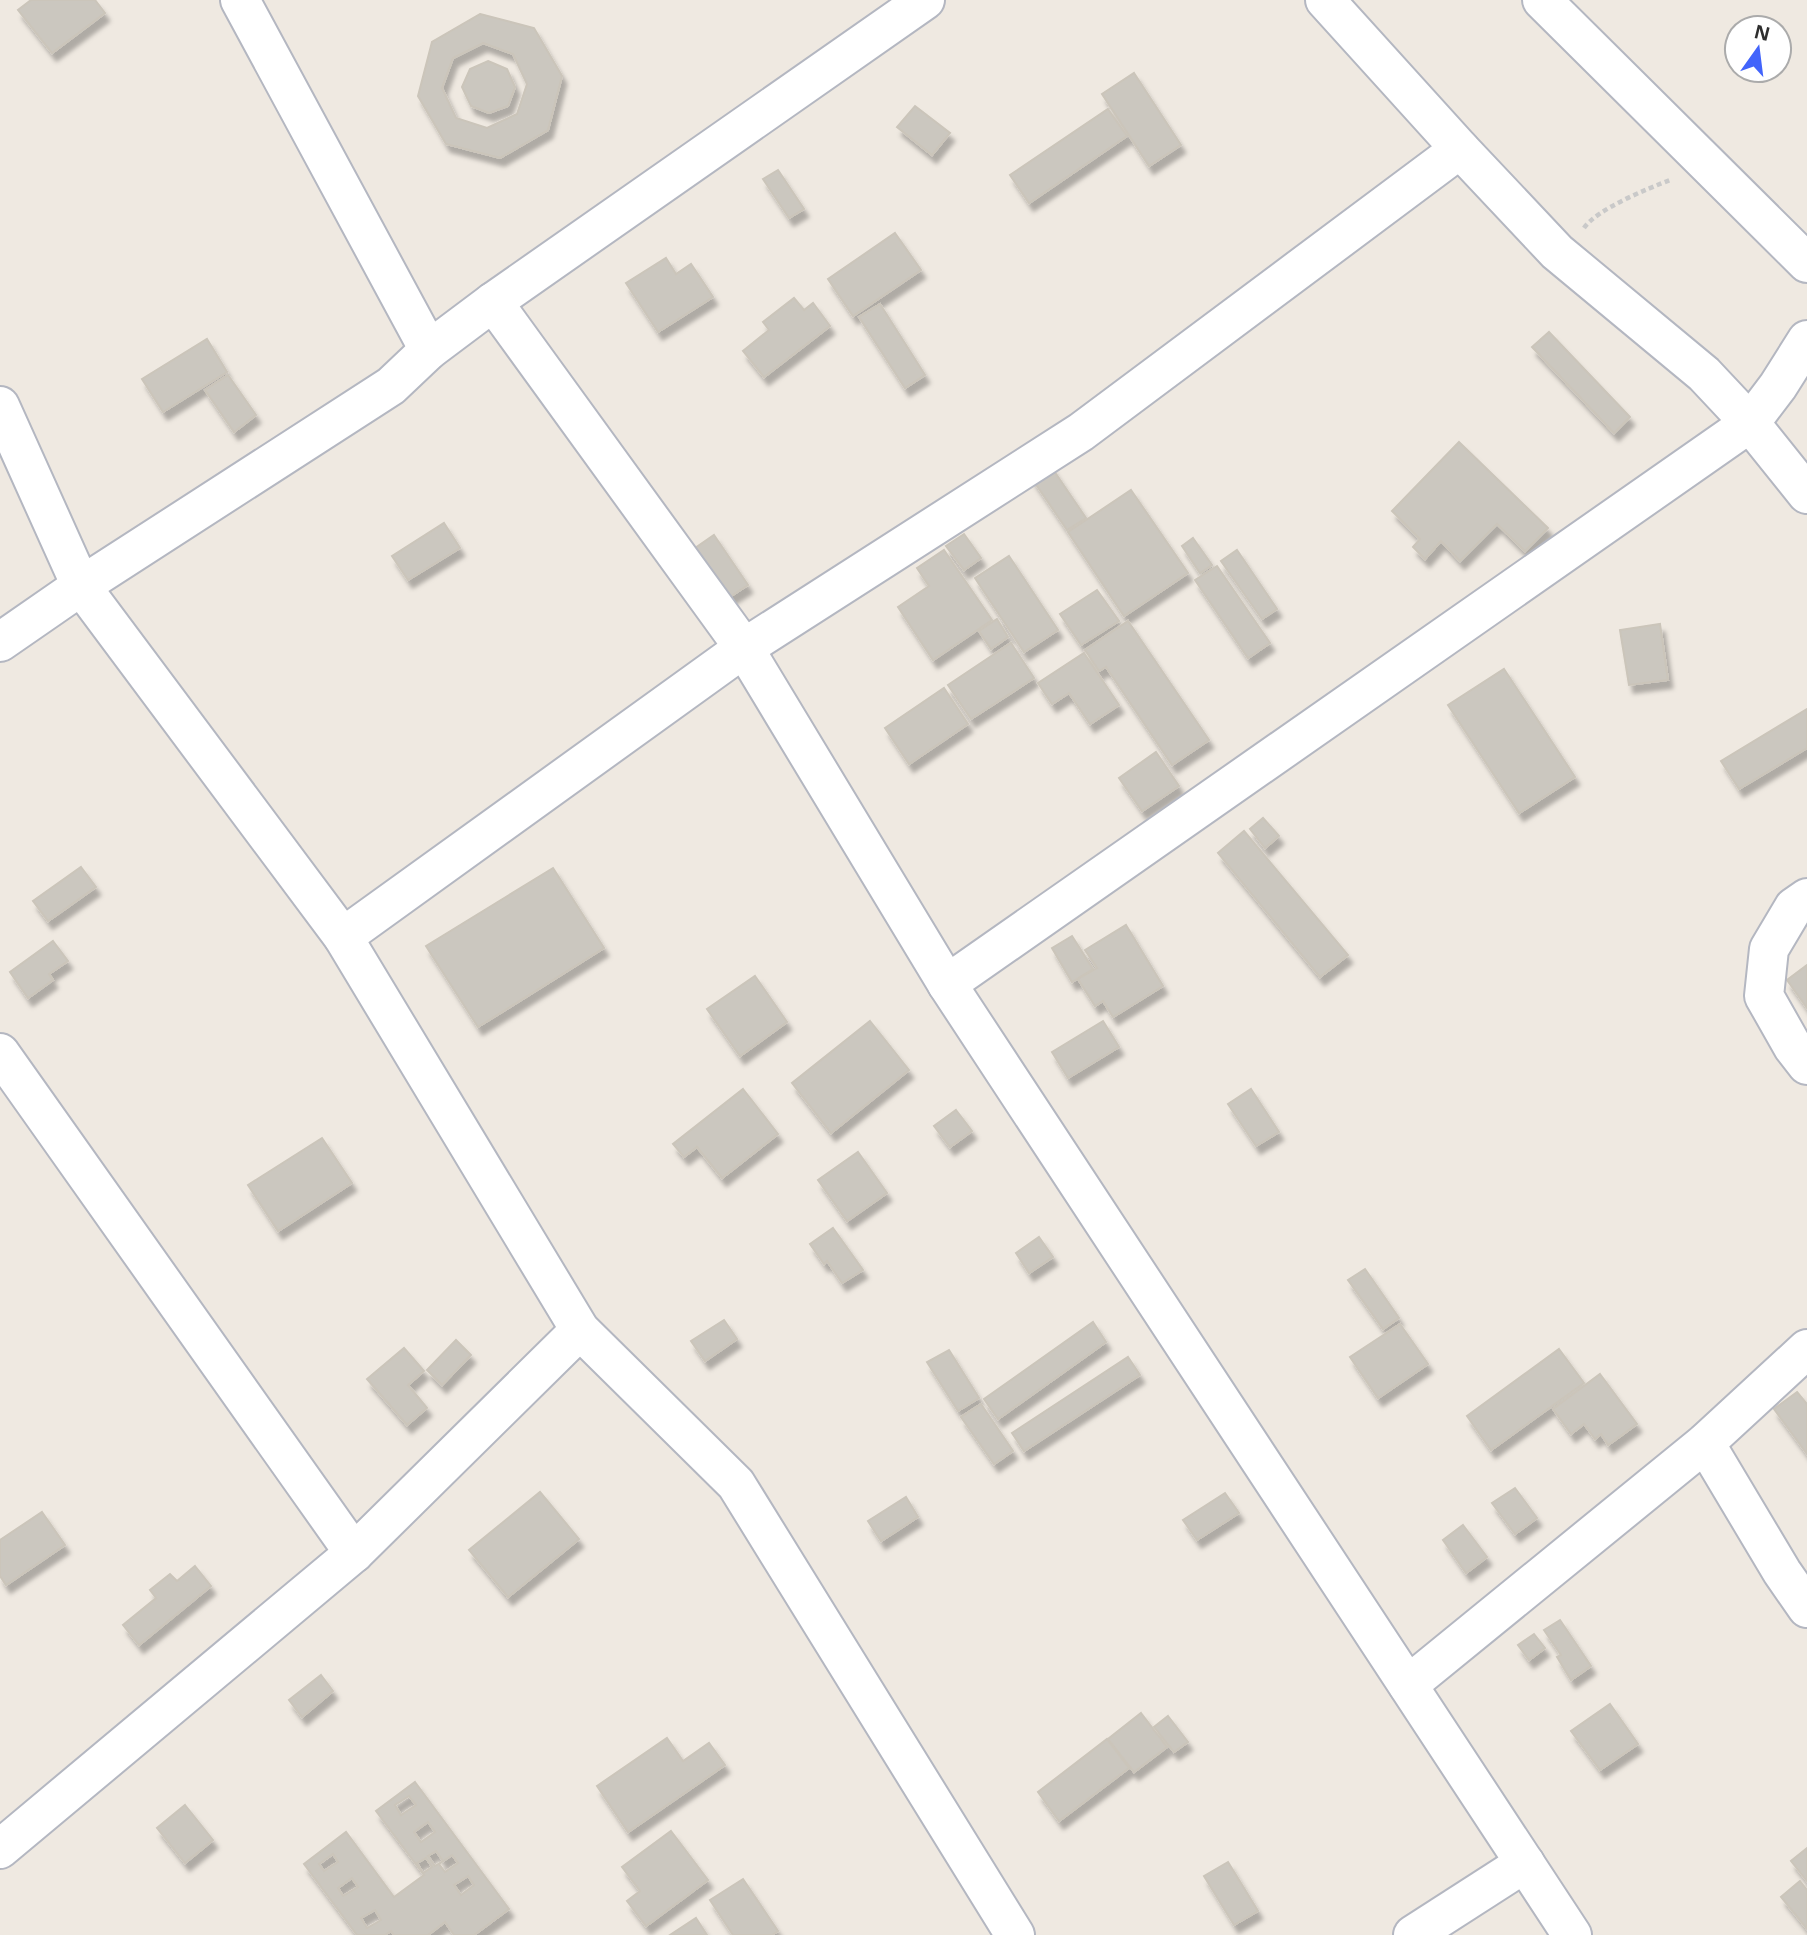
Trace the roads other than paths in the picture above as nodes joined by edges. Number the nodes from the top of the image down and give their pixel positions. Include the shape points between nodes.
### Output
1 (240, 0) edge
2 (925, 0) edge
3 (1325, 0) edge
4 (1542, 0) edge
5 (1460, 149) junction
6 (1807, 263) edge
7 (494, 302) junction
8 (1807, 340) edge
9 (429, 350) junction
10 (0, 406) edge
11 (1750, 423) junction
12 (1807, 494) edge
13 (81, 586) junction
14 (0, 642) edge
15 (744, 648) junction
16 (1807, 898) edge
17 (342, 937) junction
18 (947, 984) junction
19 (0, 1053) edge
20 (1807, 1065) edge
21 (580, 1330) junction
22 (1807, 1349) edge
23 (1705, 1443) junction
24 (354, 1553) junction
25 (1807, 1608) edge
26 (1408, 1685) junction
27 (0, 1849) edge
28 (1525, 1863) junction
29 (1015, 1935) edge
30 (1413, 1935) edge
31 (1572, 1935) edge

1 - 9 street
2 - 7 street
3 - 5 street
4 - 6 street
5 - 11 street via 1557,252 1704,374
5 - 15 street via 1081,432
7 - 9 street
7 - 15 street
8 - 11 street
9 - 13 street via 391,386
10 - 13 street
11 - 12 street
11 - 18 street
13 - 14 street
13 - 17 street
15 - 17 street
15 - 18 street
16 - 20 street via 1794,907 1769,949 1764,996
17 - 21 street
18 - 26 street
19 - 24 street
21 - 24 street
21 - 29 street via 736,1484
22 - 23 street
23 - 25 street
23 - 26 street
24 - 27 street
26 - 28 street
28 - 30 street
28 - 31 street

